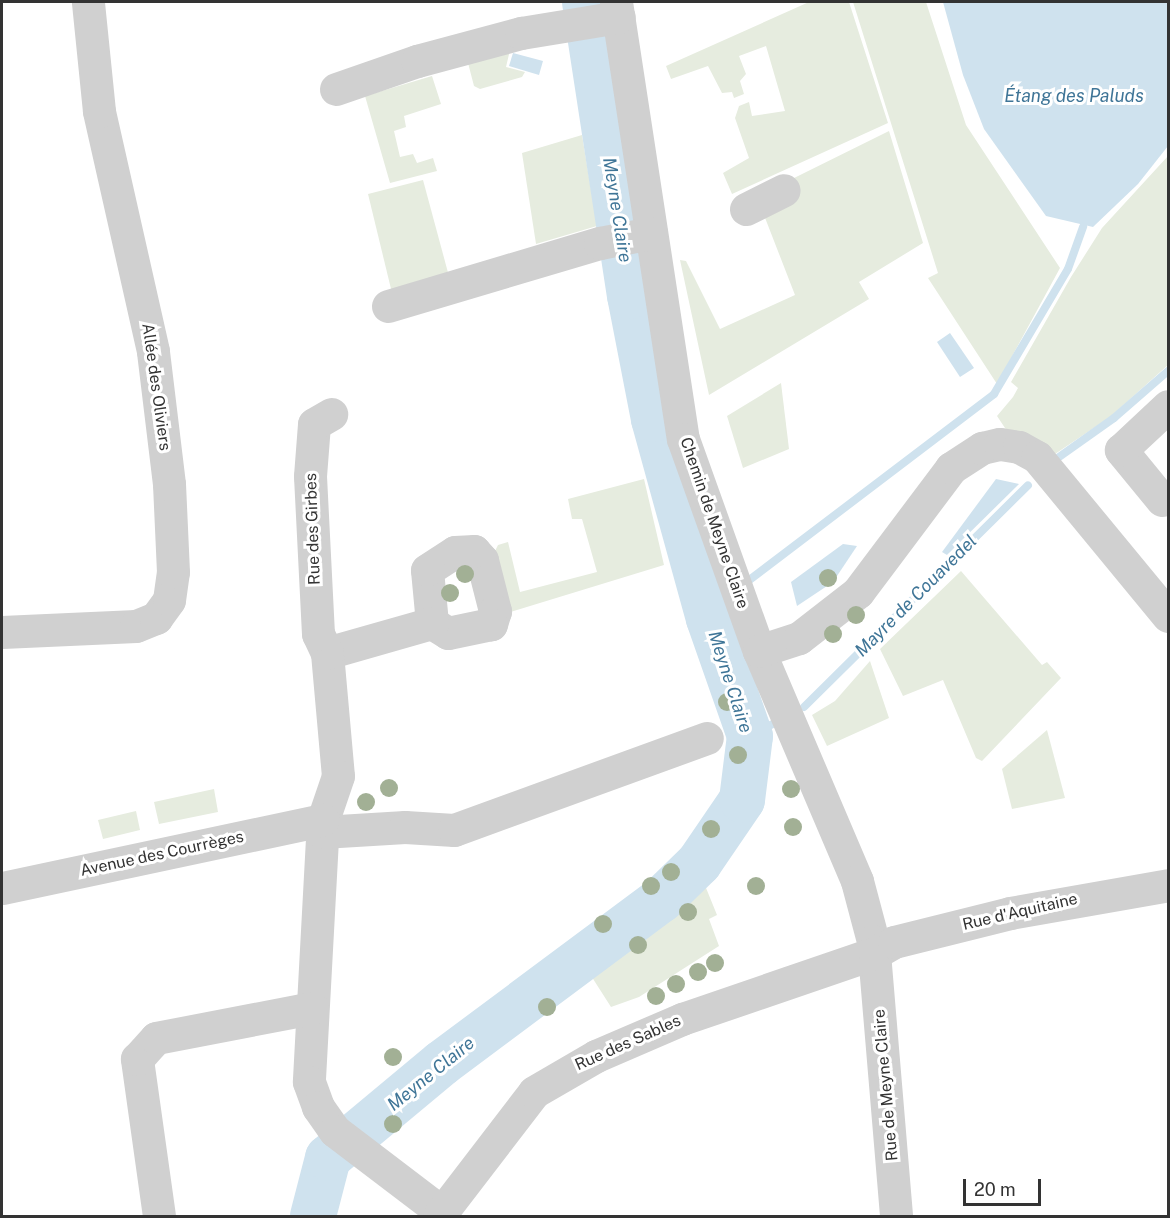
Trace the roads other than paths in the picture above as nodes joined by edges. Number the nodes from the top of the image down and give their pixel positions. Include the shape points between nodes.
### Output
1 (88, 2) edge
2 (601, 16) edge
3 (336, 89) dead end
4 (784, 190) dead end
5 (746, 209) dead end
6 (643, 235) junction
7 (388, 306) dead end
8 (1168, 406) edge
9 (331, 414) dead end
10 (1162, 500) dead end
11 (1168, 616) edge
12 (432, 623) dead end
13 (2, 632) edge
14 (759, 651) junction
15 (327, 653) junction
16 (707, 738) dead end
17 (323, 826) junction
18 (1168, 885) edge
19 (2, 888) edge
20 (875, 953) junction
21 (312, 1008) junction
22 (439, 1214) edge
23 (159, 1216) edge
24 (896, 1216) edge

1 - 13 street, Allée des Oliviers via 99,111 153,351 170,484 173,572 169,600 156,618 136,626
2 - 3 street via 417,61
2 - 6 street, Chemin de Meyne Claire
4 - 5 street
6 - 7 street via 600,243
6 - 14 street, Chemin de Meyne Claire via 683,439
8 - 10 street via 1121,450
9 - 15 street, Rue des Girbes via 314,424 310,476 318,634
11 - 14 street via 1037,457 1019,447 1000,444 982,448 951,468 858,592 799,638
12 - 15 street
14 - 20 street, Chemin de Meyne Claire via 857,881
15 - 17 street, Rue des Girbes via 338,776
16 - 17 street, Avenue des Courrèges via 454,830
17 - 19 street, Avenue des Courrèges
17 - 21 street, Rue des Girbes
18 - 20 street, Rue d'Aquitaine via 1010,913 894,942
20 - 22 street, Rue des Sables via 682,1019 569,1070 534,1092
20 - 24 street, Rue de Meyne Claire
21 - 22 street, Rue des Girbes via 309,1082 318,1107 335,1131
21 - 23 street via 156,1038 137,1059

